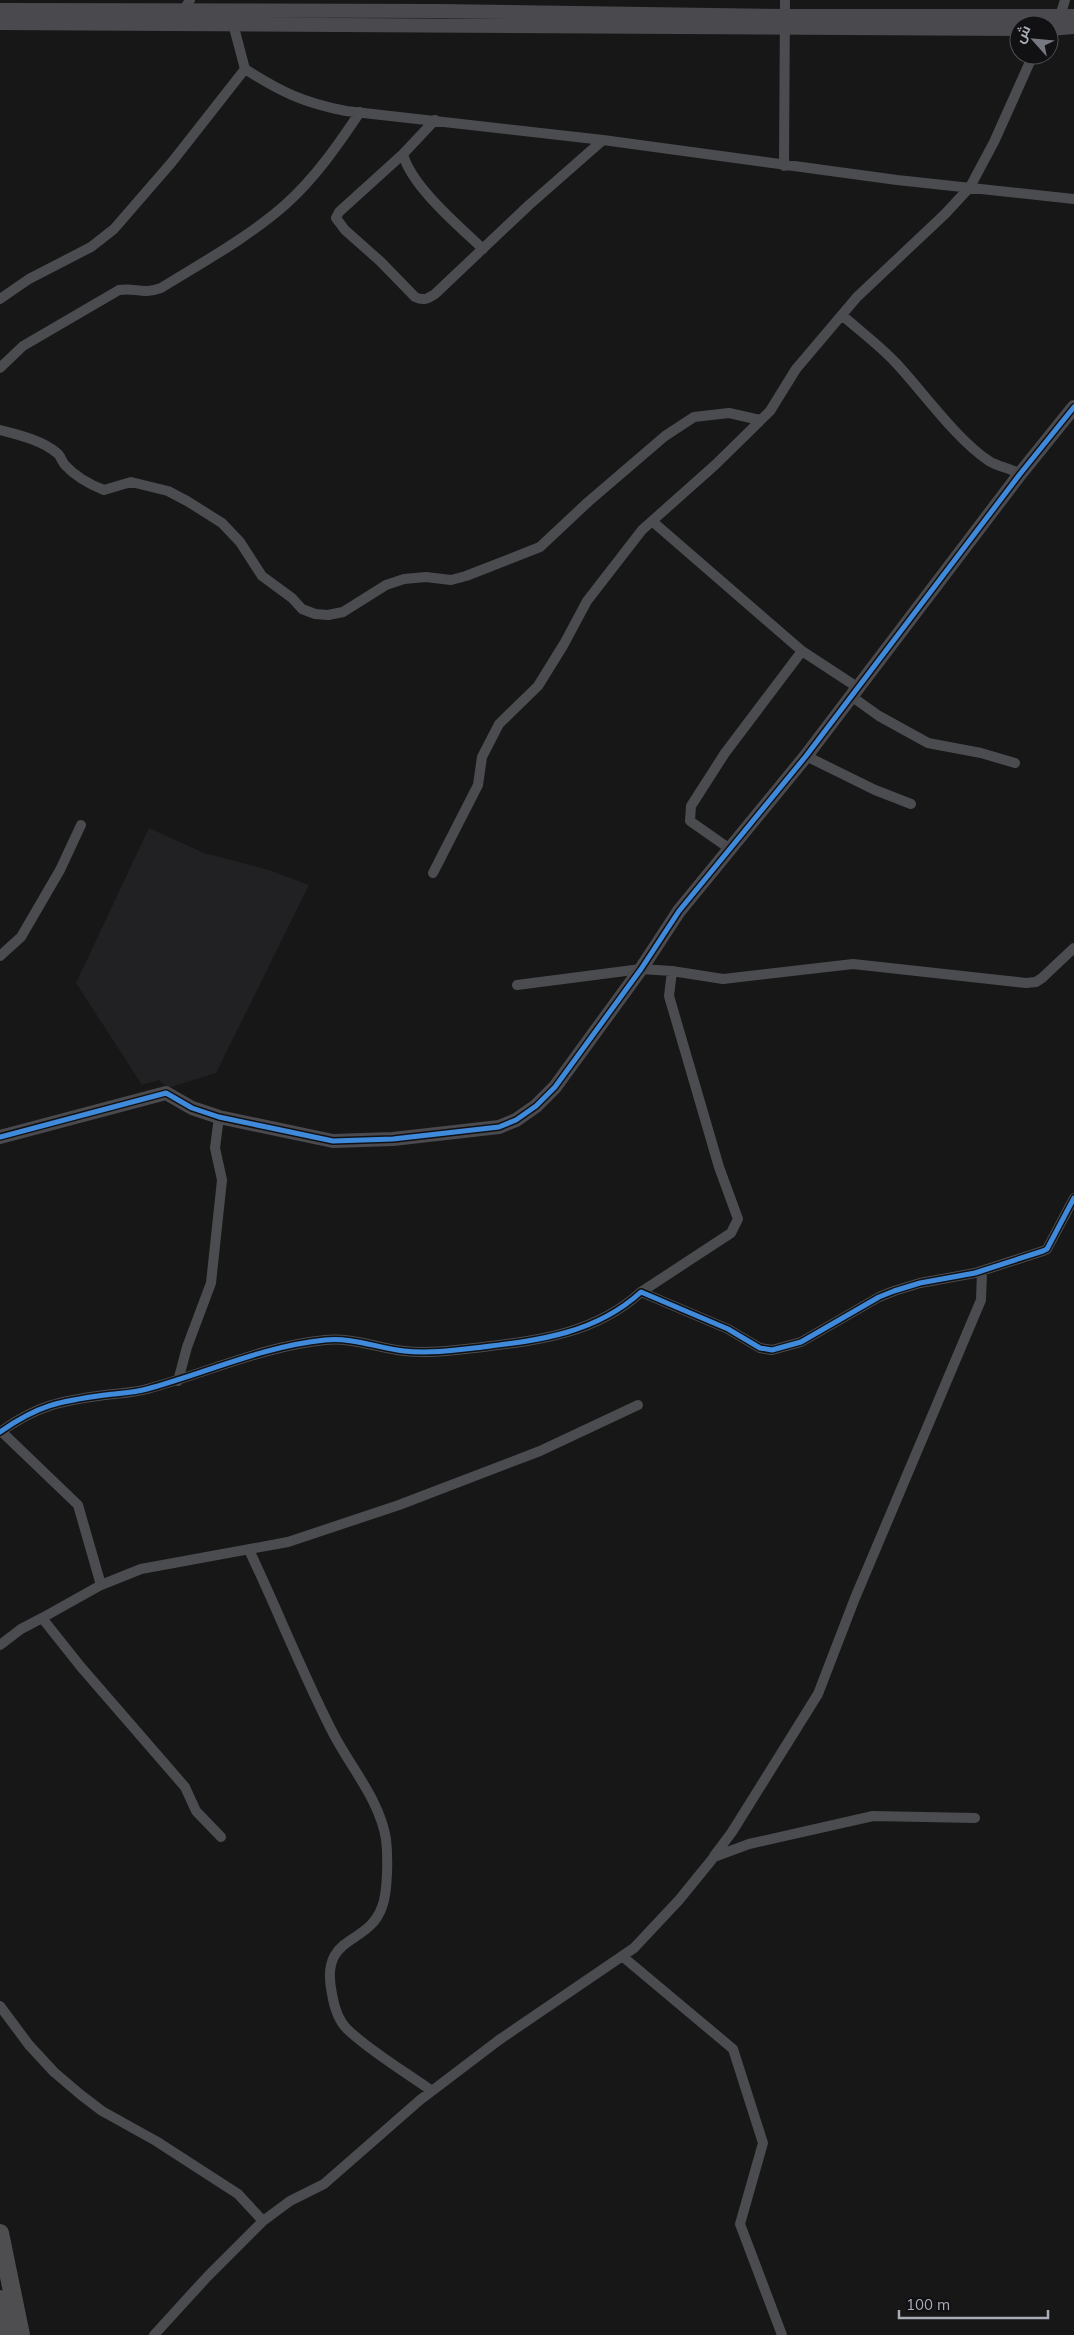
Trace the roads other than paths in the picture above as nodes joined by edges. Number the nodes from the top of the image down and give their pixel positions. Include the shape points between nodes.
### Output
1 (785, 0) edge
2 (1066, 0) edge
3 (186, 5) edge
4 (0, 10) edge
5 (56, 10) edge
6 (230, 10) junction
7 (1059, 16) edge
8 (1074, 16) edge
9 (333, 18) junction
10 (785, 22) junction
11 (0, 23) edge
12 (1059, 23) edge
13 (175, 24) junction
14 (1009, 24) edge
15 (1059, 25) edge
16 (233, 26) junction
17 (1074, 27) edge
18 (1009, 29) edge
19 (1029, 65) edge
20 (245, 69) junction
21 (360, 112) junction
22 (435, 120) junction
23 (603, 140) junction
24 (403, 154) junction
25 (784, 166) junction
26 (970, 187) junction
27 (1073, 197) edge
28 (483, 249) junction
29 (0, 299) edge
30 (842, 315) junction
31 (0, 368) edge
32 (1074, 407) edge
33 (760, 420) junction
34 (0, 430) edge
35 (1020, 474) junction
36 (652, 521) junction
37 (802, 651) junction
38 (854, 692) junction
39 (806, 756) junction
40 (1015, 763) dead end
41 (911, 804) dead end
42 (81, 825) dead end
43 (730, 849) junction
44 (434, 873) dead end
45 (1074, 948) edge
46 (0, 956) edge
47 (640, 969) junction
48 (672, 971) junction
49 (517, 985) dead end
50 (219, 1117) junction
51 (0, 1137) edge
52 (1074, 1198) edge
53 (982, 1271) junction
54 (640, 1292) junction
55 (178, 1381) junction
56 (638, 1405) dead end
57 (0, 1432) edge
58 (249, 1550) junction
59 (101, 1585) junction
60 (42, 1618) junction
61 (0, 1645) edge
62 (975, 1818) dead end
63 (221, 1837) dead end
64 (714, 1857) junction
65 (622, 1956) junction
66 (0, 2006) edge
67 (432, 2091) junction
68 (263, 2221) junction
69 (0, 2233) edge
70 (4, 2296) edge
71 (8, 2335) edge
72 (21, 2335) edge
73 (154, 2335) edge
74 (782, 2335) edge

1 - 10 street
2 - 7 street
3 - 5 main road
3 - 6 main road
3 - 13 street
4 - 5 main road
5 - 11 main road
5 - 13 main road
6 - 9 main road
6 - 16 street
8 - 12 main road
9 - 10 main road
9 - 16 main road
10 - 14 main road
10 - 18 main road
10 - 25 street
13 - 16 main road
15 - 17 main road
16 - 20 street
19 - 26 street
20 - 21 street via 289,95 313,104
20 - 29 street via 114,229 91,247
21 - 22 street
21 - 31 street via 308,182 285,205 242,238 161,288 148,293 119,290 23,346
22 - 23 street
22 - 24 street
23 - 25 street
23 - 28 street
24 - 28 street via 406,167 415,178
24 - 28 street via 339,212 336,218 339,224 415,297 422,300 427,300
25 - 26 street
26 - 27 street
26 - 30 street
30 - 33 street via 796,369 770,411
30 - 35 street via 895,361 967,442 988,460
32 - 35 main road
33 - 34 street via 729,413 694,417 665,436 540,547 451,580 404,579 386,585 343,612 328,615 302,609 262,576 240,542 222,524 186,501 168,491 130,482 104,490 73,472 59,454 47,446
33 - 36 street
35 - 38 main road
36 - 37 street
36 - 44 street via 587,600 538,686 500,724 482,757 478,785
37 - 38 street
37 - 43 street via 725,753 691,806 690,821
38 - 39 main road
38 - 40 street via 879,716 928,743
39 - 41 street
39 - 43 main road
42 - 46 street via 60,870 21,937
43 - 47 main road via 679,911
45 - 48 street via 1042,978 1026,984 853,964 723,980
47 - 48 street
47 - 49 street
47 - 50 main road via 555,1087 536,1106 499,1128 393,1139 333,1140
48 - 54 street via 669,996 719,1168 738,1219 731,1233
50 - 51 main road via 192,1108 166,1093
50 - 55 street via 215,1148 222,1180 211,1283
52 - 53 street via 1047,1249
53 - 54 street via 894,1291 801,1342 772,1350 760,1348 728,1328
53 - 64 street via 981,1300 855,1598 818,1694
54 - 55 street via 613,1314 566,1334 543,1339 432,1352 326,1340 259,1354
55 - 57 street via 142,1391 81,1398 43,1407
56 - 58 street via 492,1471 312,1535
57 - 59 street via 78,1505
58 - 59 street via 141,1569
58 - 67 street via 315,1696 379,1813 386,1840 382,1907 372,1923 343,1945 332,1958 329,1974 336,2010 345,2028
59 - 60 street
60 - 61 street
60 - 63 street via 185,1787 196,1811
62 - 64 street via 873,1816 749,1844
64 - 65 street via 679,1900 634,1948
65 - 67 street via 499,2040
65 - 74 street via 733,2049 763,2143 740,2224
66 - 68 street via 29,2045 81,2095 238,2194
67 - 68 street via 324,2184 290,2201
68 - 73 street
69 - 70 highway
70 - 71 highway
70 - 72 highway

